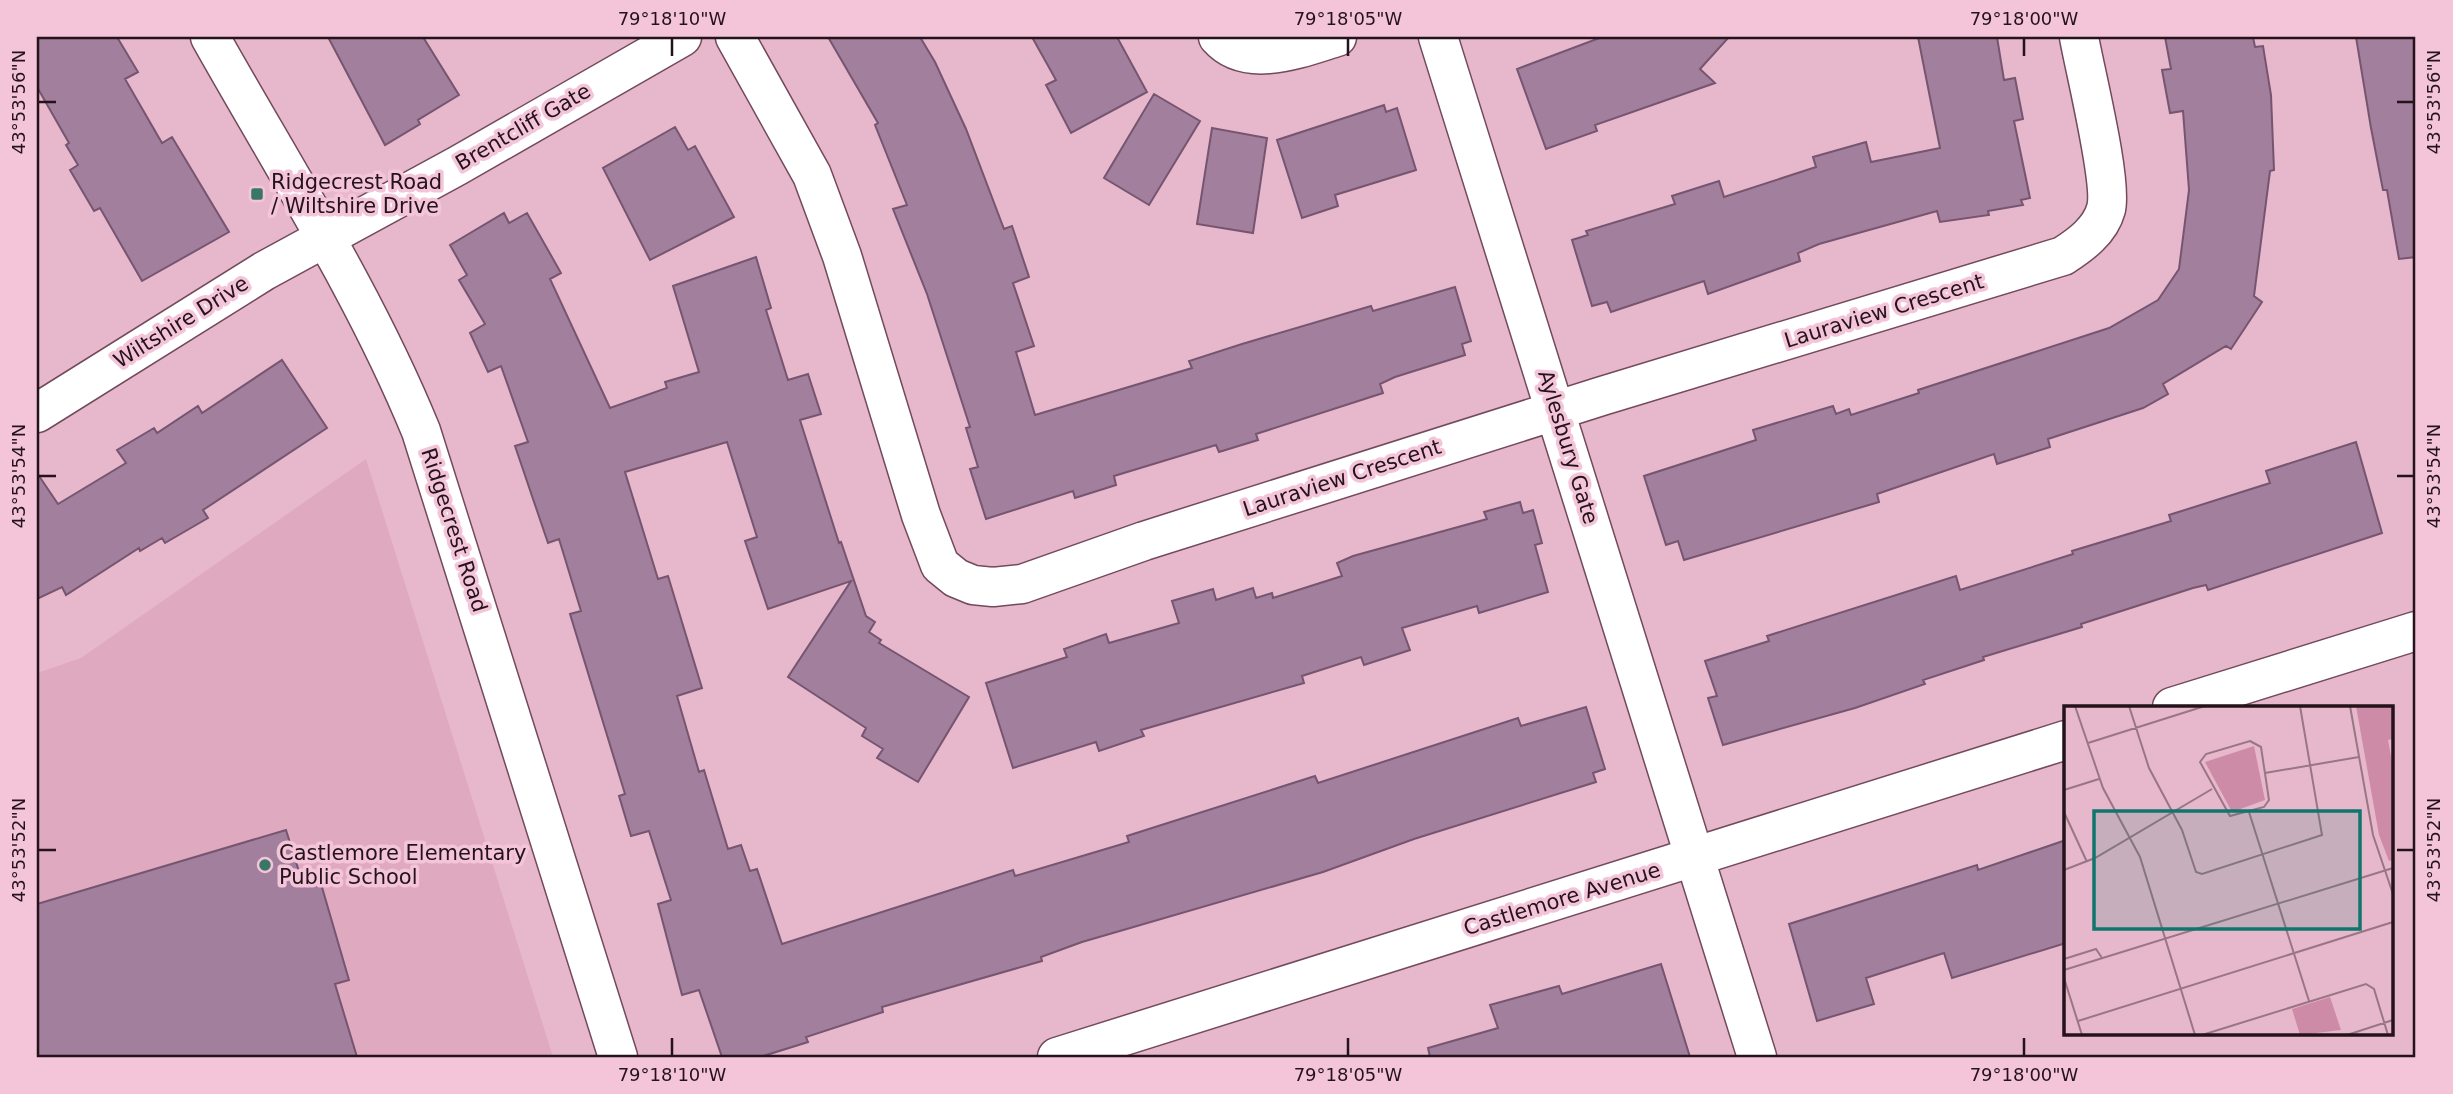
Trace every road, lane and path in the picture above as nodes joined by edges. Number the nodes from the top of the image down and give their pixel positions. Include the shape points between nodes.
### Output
1 (210, 37) edge
2 (682, 37) edge
3 (735, 37) edge
4 (1218, 37) edge
5 (1337, 37) edge
6 (1438, 37) edge
7 (2079, 37) edge
8 (328, 238) junction
9 (1557, 410) junction
10 (37, 413) edge
11 (2416, 631) edge
12 (2175, 706) edge
13 (2064, 741) edge
14 (1693, 858) junction
15 (618, 1057) edge
16 (1057, 1057) edge
17 (1757, 1057) edge

1 - 8 street, Ridgecrest Road
2 - 8 street, Brentcliff Gate
3 - 9 street, Lauraview Crescent via 812,175 842,256 928,534 940,565 956,578 993,587 1022,584
4 - 5 street via 1225,46 1250,53 1281,54
6 - 9 street, Aylesbury Gate
7 - 9 street, Lauraview Crescent via 2108,197 2098,225 2083,243 2063,256
8 - 10 street, Wiltshire Drive via 188,316
8 - 15 street, Ridgecrest Road via 421,431
9 - 14 street, Aylesbury Gate
11 - 12 street
13 - 14 street, Castlemore Avenue
14 - 16 street, Castlemore Avenue
14 - 17 street, Aylesbury Gate

